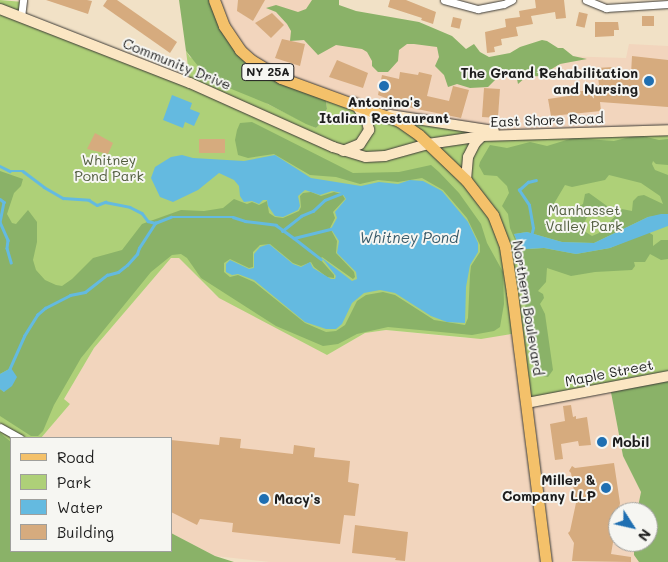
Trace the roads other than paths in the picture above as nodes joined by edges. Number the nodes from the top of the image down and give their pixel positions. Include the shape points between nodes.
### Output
1 (23, 0) edge
2 (214, 0) edge
3 (444, 0) edge
4 (512, 0) edge
5 (586, 0) edge
6 (668, 4) edge
7 (0, 9) edge
8 (21, 17) junction
9 (355, 104) junction
10 (387, 115) junction
11 (668, 130) edge
12 (518, 135) junction
13 (482, 136) junction
14 (428, 144) junction
15 (344, 151) junction
16 (466, 180) junction
17 (668, 376) edge
18 (527, 403) junction
19 (0, 427) edge
20 (18, 437) edge
21 (546, 562) edge

1 - 8 street
2 - 9 main road, Northern Boulevard / NY 25A via 224,26 251,60 281,78
3 - 4 street via 478,9
5 - 6 street via 606,8
7 - 8 main road, Community Drive
8 - 15 main road, Community Drive via 190,83
9 - 10 main road, Northern Boulevard / NY 25A
9 - 15 main road via 367,121 369,130 360,144
10 - 12 main road
10 - 14 main road, Northern Boulevard / NY 25A via 410,128
11 - 12 main road, East Shore Road
12 - 13 main road, East Shore Road
13 - 14 main road, East Shore Road
13 - 16 main road via 468,156
14 - 15 main road, Community Drive via 374,158
14 - 16 main road, Northern Boulevard / NY 25A
16 - 18 main road, Northern Boulevard / NY 25A via 493,215 505,247
17 - 18 main road, Maple Street
18 - 21 main road, Northern Boulevard / NY 25A
19 - 20 street

